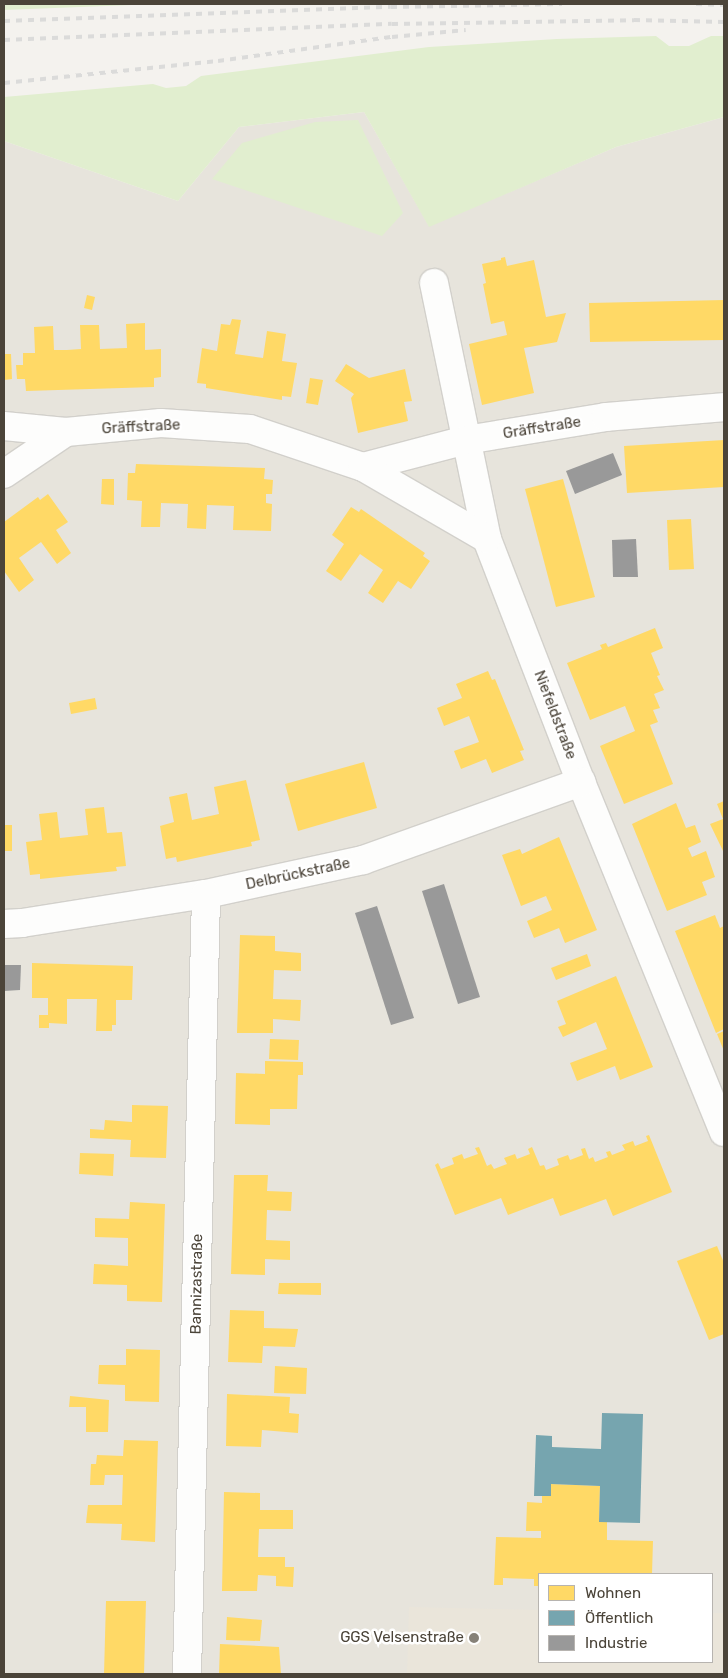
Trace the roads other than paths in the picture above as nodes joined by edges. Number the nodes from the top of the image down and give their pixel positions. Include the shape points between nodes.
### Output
1 (434, 283) dead end
2 (724, 406) edge
3 (4, 426) edge
4 (66, 432) junction
5 (466, 440) junction
6 (363, 467) junction
7 (4, 474) edge
8 (487, 539) junction
9 (581, 782) junction
10 (206, 894) junction
11 (4, 924) edge
12 (724, 1132) edge
13 (187, 1674) edge

1 - 5 street, Niefeldstraße
2 - 5 street, Gräffstraße via 606,417
3 - 4 street, Gräffstraße
4 - 6 street, Gräffstraße via 161,423 250,429
4 - 7 street
5 - 6 street, Gräffstraße
5 - 8 street, Niefeldstraße
6 - 8 street, Gräffstraße
8 - 9 street, Niefeldstraße
9 - 10 street, Delbrückstraße via 363,860
9 - 12 street, Niefeldstraße
10 - 11 street, Delbrückstraße
10 - 13 street, Bannizastraße

